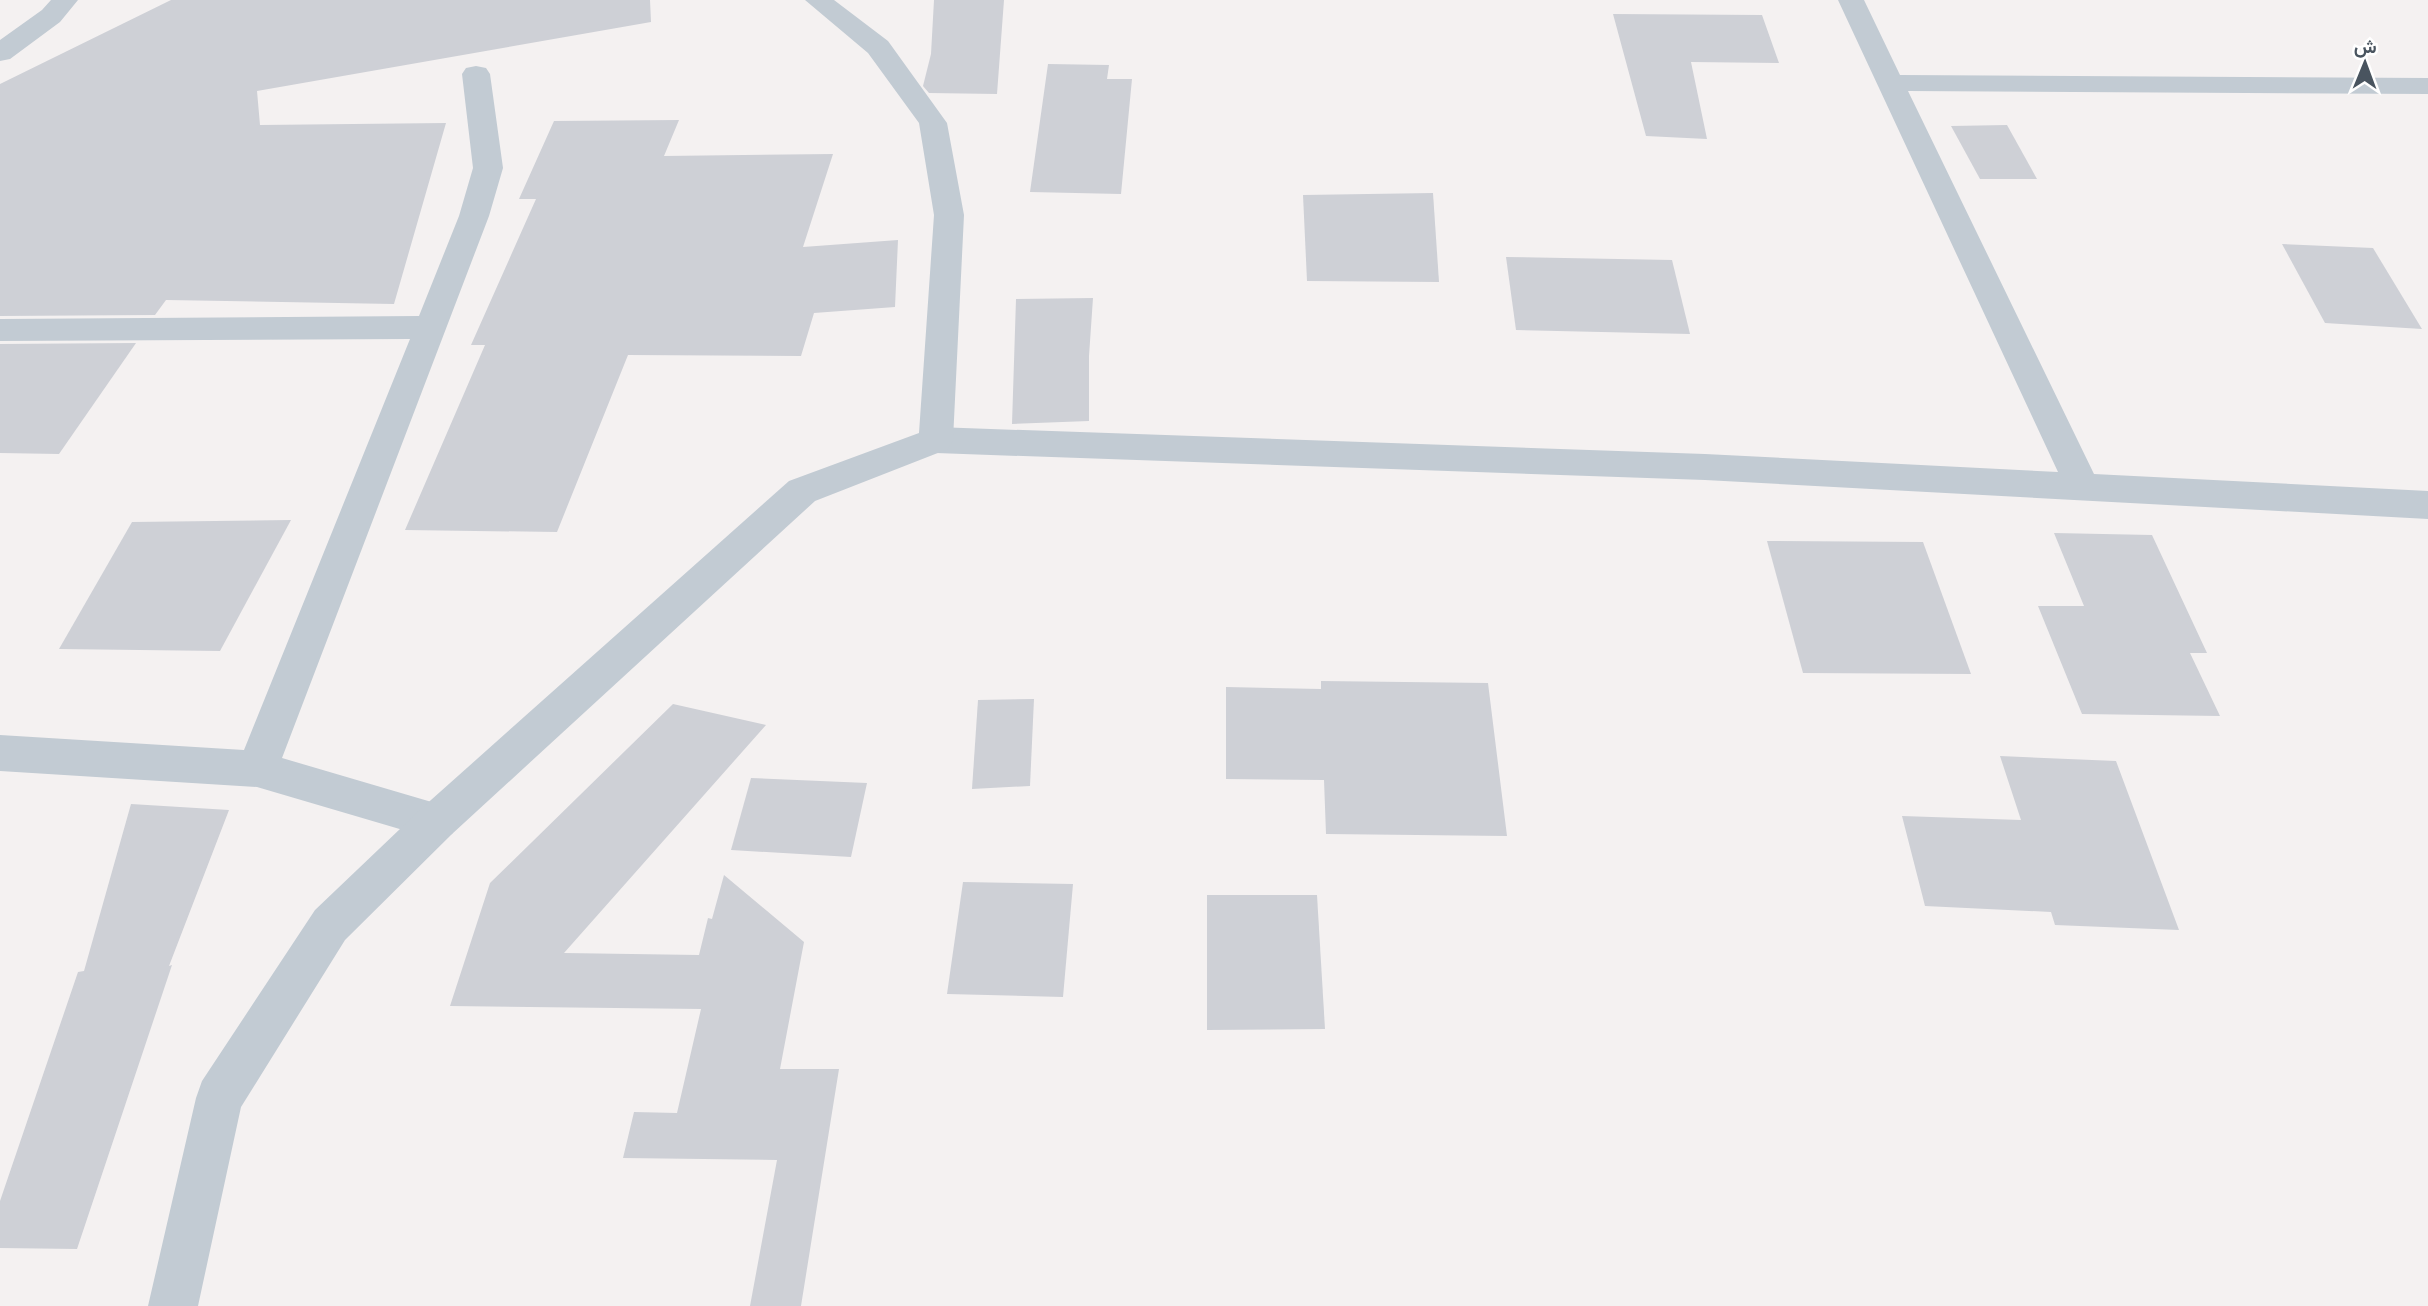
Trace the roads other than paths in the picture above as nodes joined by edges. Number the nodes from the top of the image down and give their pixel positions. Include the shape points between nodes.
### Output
1 (65, 0) edge
2 (818, 0) edge
3 (1851, 0) edge
4 (0, 53) edge
5 (476, 74) dead end
6 (1889, 83) junction
7 (2428, 86) edge
8 (430, 327) junction
9 (0, 330) edge
10 (936, 440) junction
11 (2081, 486) junction
12 (2428, 505) edge
13 (0, 753) edge
14 (257, 769) junction
15 (437, 821) junction
16 (173, 1306) edge

1 - 4 street via 51,16
2 - 10 street via 878,47 933,123 949,215
3 - 6 street
5 - 8 street via 488,168
6 - 7 street
6 - 11 street
8 - 9 street
8 - 14 street
10 - 11 street via 1705,467
10 - 15 street via 802,491
11 - 12 street
13 - 14 street
14 - 15 street
15 - 16 street via 330,925 219,1098

